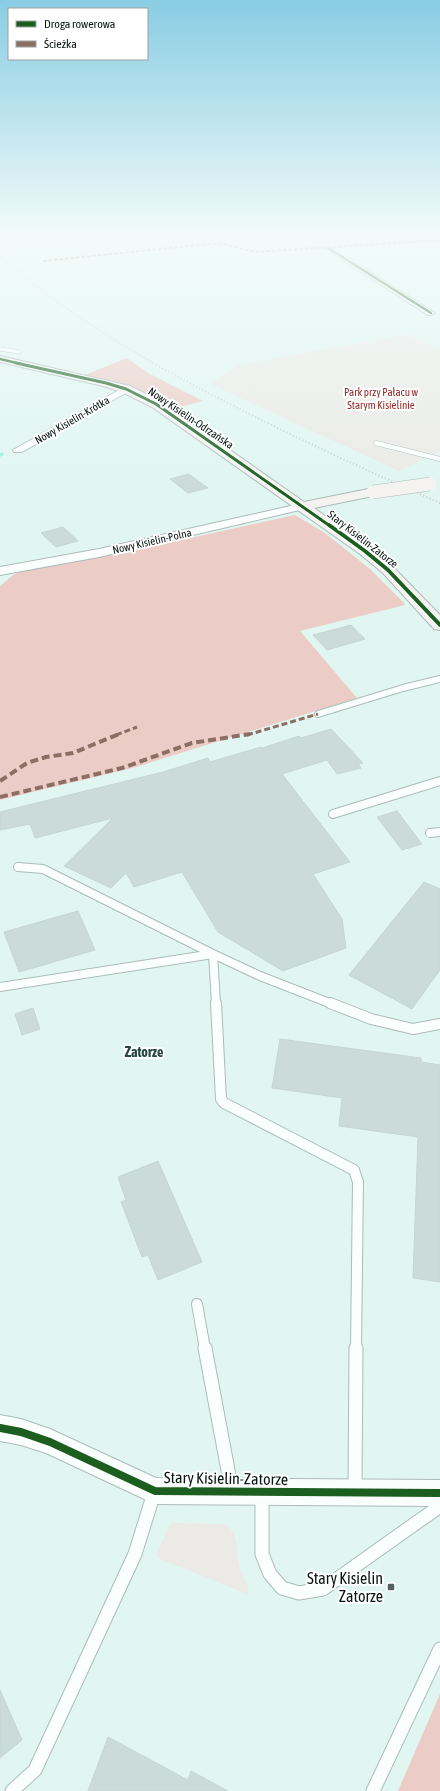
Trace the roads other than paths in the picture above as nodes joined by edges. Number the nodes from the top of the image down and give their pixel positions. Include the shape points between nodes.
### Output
1 (0, 349) edge
2 (19, 352) dead end
3 (0, 359) edge
4 (126, 389) junction
5 (376, 443) dead end
6 (18, 450) dead end
7 (440, 459) edge
8 (435, 483) edge
9 (304, 506) junction
10 (0, 571) edge
11 (440, 625) edge
12 (440, 679) edge
13 (318, 714) dead end
14 (440, 781) edge
15 (333, 814) dead end
16 (440, 832) edge
17 (430, 833) dead end
18 (18, 867) dead end
19 (213, 954) junction
20 (0, 987) edge
21 (440, 1024) edge
22 (197, 1304) dead end
23 (0, 1428) edge
24 (155, 1490) junction
25 (230, 1492) junction
26 (262, 1492) junction
27 (355, 1493) junction
28 (440, 1493) edge
29 (440, 1506) edge
30 (440, 1649) edge
31 (12, 1791) edge
32 (373, 1791) edge

1 - 2 lane
3 - 4 street, Nowy Kisielin-Odrzańska
4 - 6 street, Nowy Kisielin-Krótka
4 - 9 street, Nowy Kisielin-Odrzańska via 156,404 271,486
5 - 7 lane
8 - 9 street, bridge via 348,496
9 - 10 street, Nowy Kisielin-Polna via 99,553
9 - 11 street, Stary Kisielin-Zatorze via 388,570
12 - 13 lane
14 - 15 lane
16 - 17 lane
18 - 19 lane via 43,869
19 - 20 lane
19 - 21 lane via 260,976 371,1019 413,1029
19 - 27 lane via 221,1098 224,1103 354,1170 358,1182
22 - 25 lane
23 - 24 street, Stary Kisielin-Zatorze via 50,1442
24 - 25 street, Stary Kisielin-Zatorze
24 - 31 lane via 135,1554 35,1770
25 - 26 street, Stary Kisielin-Zatorze
26 - 27 street, Stary Kisielin-Zatorze
26 - 29 lane via 262,1554 270,1574 282,1588 299,1594 324,1589
27 - 28 street, Stary Kisielin-Zatorze
30 - 32 lane

